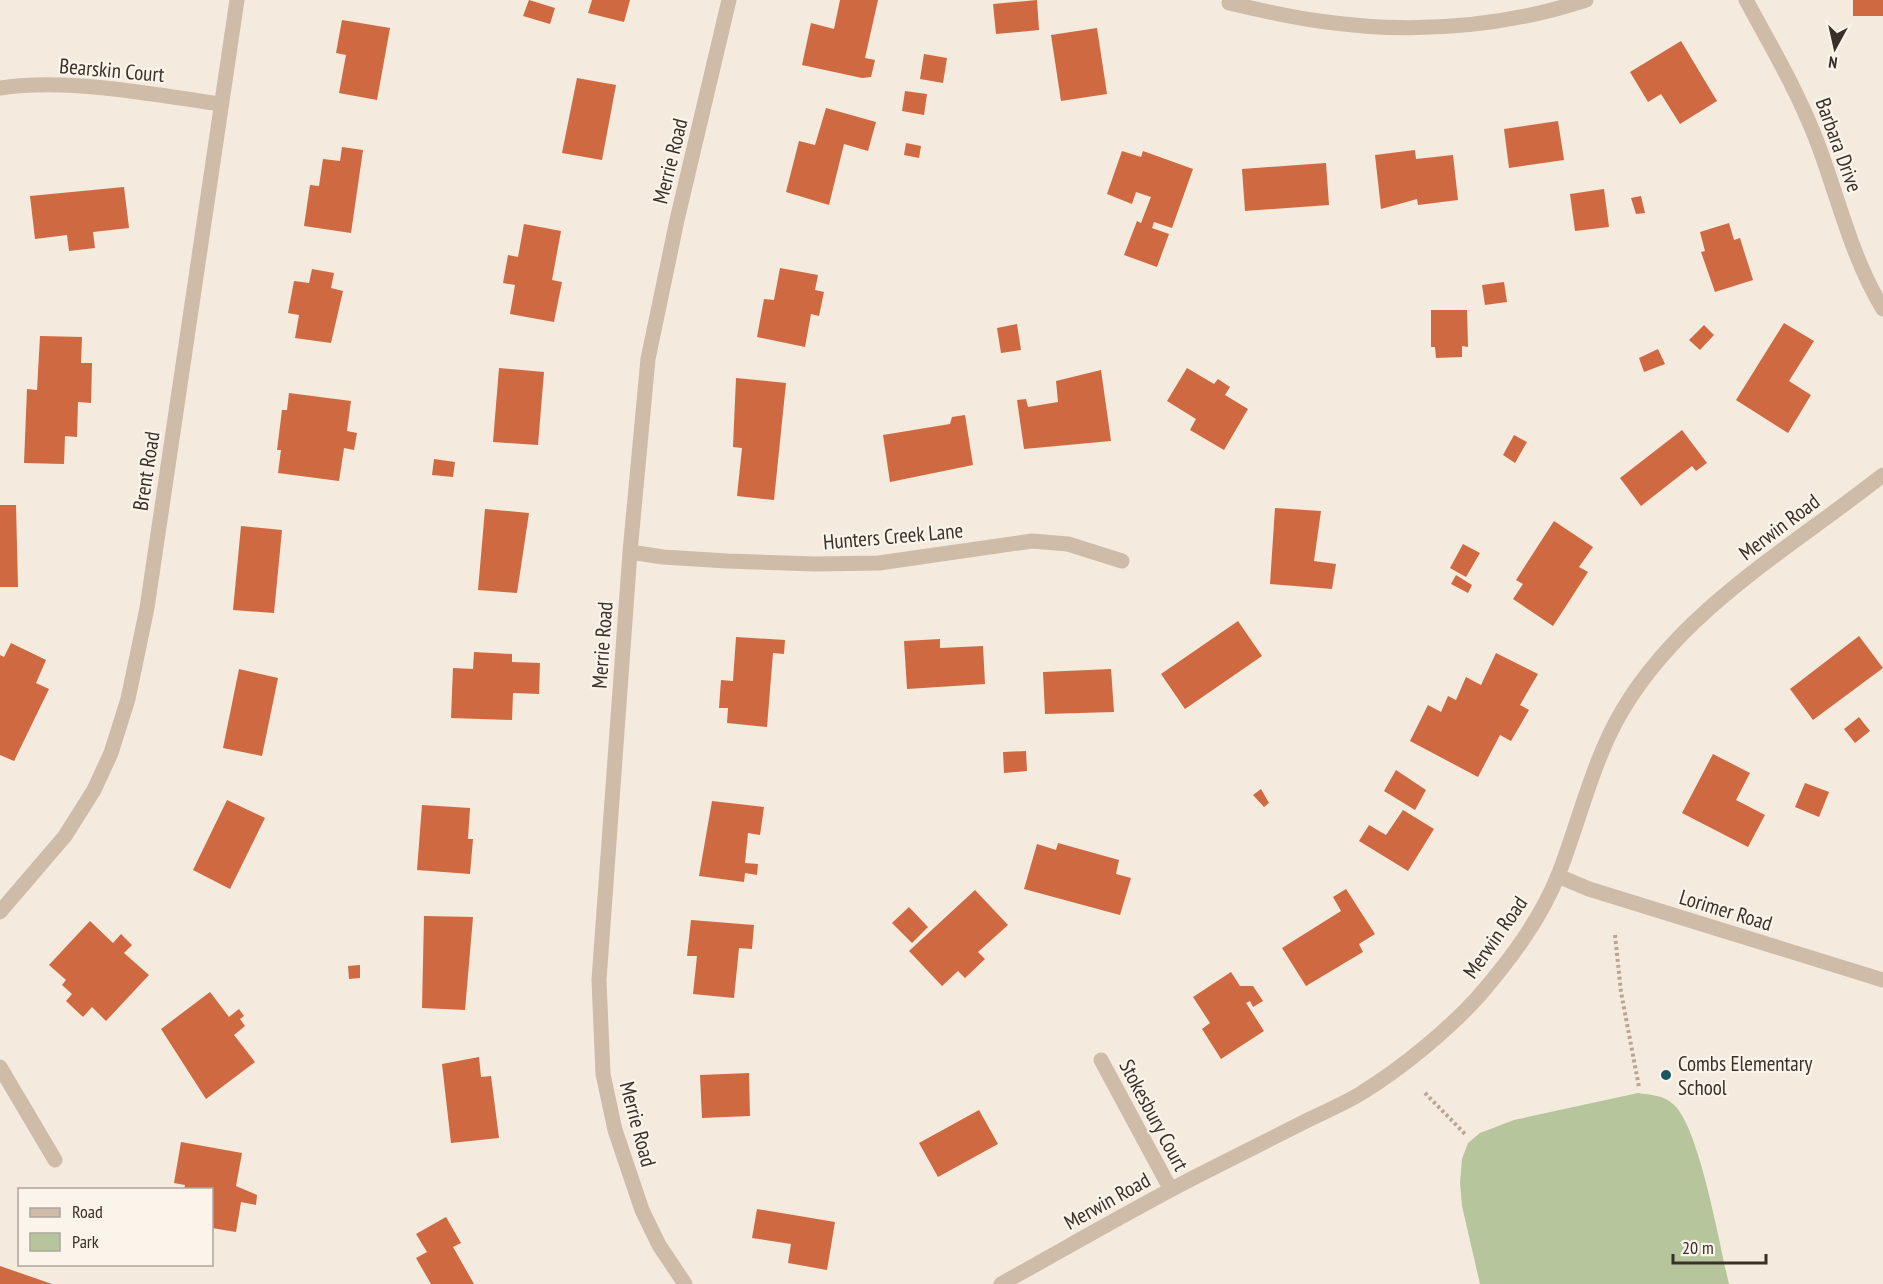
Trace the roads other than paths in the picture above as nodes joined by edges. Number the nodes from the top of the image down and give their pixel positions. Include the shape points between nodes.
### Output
1 (237, 0) edge
2 (729, 0) edge
3 (1586, 0) edge
4 (1746, 0) edge
5 (1229, 3) dead end
6 (0, 88) edge
7 (220, 104) junction
8 (1883, 309) edge
9 (1883, 475) edge
10 (630, 552) junction
11 (1122, 561) dead end
12 (1558, 876) junction
13 (0, 912) edge
14 (1883, 980) edge
15 (1101, 1060) dead end
16 (0, 1067) edge
17 (55, 1160) dead end
18 (1171, 1190) junction
19 (685, 1284) edge
20 (1001, 1284) edge

1 - 7 street, Brent Road
2 - 10 street, Merrie Road via 648,358
3 - 5 street via 1477,25 1387,28 1320,21
4 - 8 street, Barbara Drive via 1798,97 1863,272
6 - 7 street, Bearskin Court via 61,85
7 - 13 street, Brent Road via 147,608 128,699 94,790 65,836
9 - 12 street, Merwin Road via 1726,592 1647,672 1621,712 1600,758
10 - 11 street, Hunters Creek Lane via 727,561 879,563 1032,541 1068,544
10 - 19 street, Merrie Road via 599,980 603,1074 615,1130 642,1210
12 - 14 street, Lorimer Road
12 - 18 street, Merwin Road via 1520,945 1476,999 1400,1067 1362,1093
15 - 18 street, Stokesbury Court
16 - 17 street
18 - 20 street, Merwin Road

